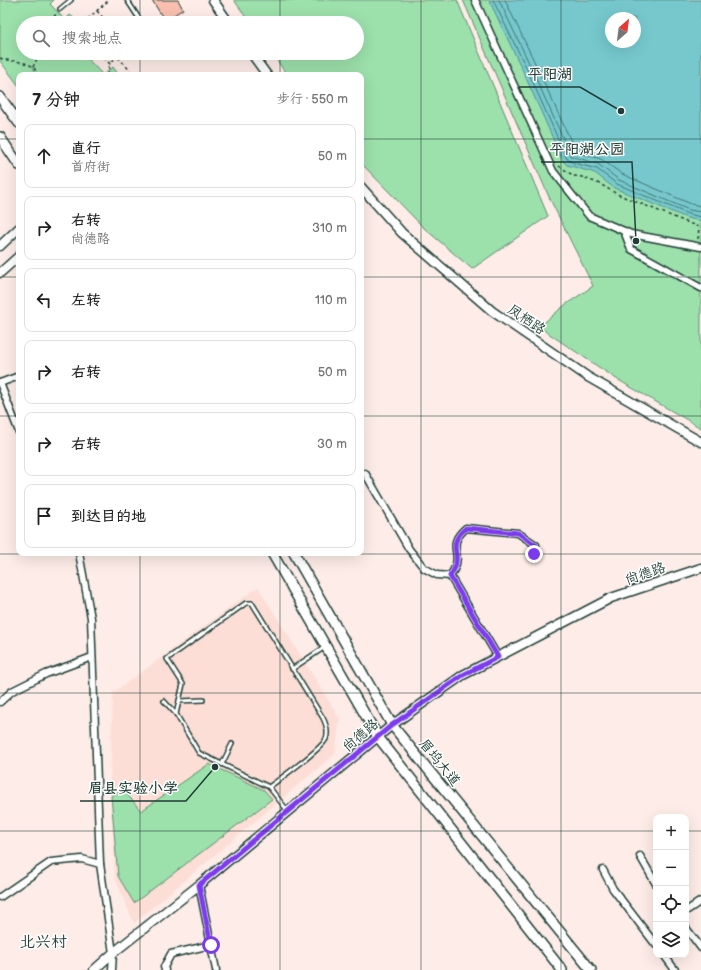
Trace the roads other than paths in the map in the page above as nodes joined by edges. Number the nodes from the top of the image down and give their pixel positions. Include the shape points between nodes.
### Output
1 (71, 0) edge
2 (127, 0) edge
3 (213, 0) edge
4 (475, 0) edge
5 (60, 9) road end
6 (137, 16) edge
7 (224, 16) edge
8 (256, 60) edge
9 (265, 72) edge
10 (0, 97) edge
11 (16, 120) edge
12 (0, 136) edge
13 (16, 160) edge
14 (364, 190) edge
15 (16, 231) edge
16 (624, 231) junction
17 (0, 246) edge
18 (699, 247) edge
19 (16, 259) edge
20 (0, 273) edge
21 (701, 288) edge
22 (16, 377) edge
23 (0, 383) edge
24 (16, 424) edge
25 (701, 442) edge
26 (365, 473) dead end
27 (534, 554) dead end
28 (80, 556) edge
29 (274, 556) edge
30 (296, 556) edge
31 (701, 568) edge
32 (450, 576) junction
33 (326, 646) junction
34 (92, 657) junction
35 (498, 657) junction
36 (292, 669) junction
37 (164, 700) dead end
38 (202, 700) dead end
39 (179, 701) junction
40 (0, 702) edge
41 (176, 714) junction
42 (392, 725) junction
43 (378, 737) junction
44 (232, 744) dead end
45 (222, 764) junction
46 (269, 787) junction
47 (288, 811) junction
48 (640, 856) dead end
49 (100, 864) junction
50 (603, 870) dead end
51 (653, 879) edge
52 (199, 885) junction
53 (0, 897) edge
54 (701, 901) edge
55 (689, 909) edge
56 (689, 932) edge
57 (653, 934) edge
58 (650, 937) junction
59 (653, 941) edge
60 (211, 945) junction
61 (701, 948) edge
62 (113, 953) junction
63 (666, 958) edge
64 (94, 970) edge
65 (112, 970) edge
66 (164, 970) edge
67 (216, 970) edge
68 (562, 970) edge
69 (591, 970) edge
70 (675, 970) edge

1 - 5 lane
2 - 6 lane
3 - 7 street
4 - 16 street via 553,171 589,216
8 - 9 street
10 - 11 main road
12 - 13 main road
14 - 25 street, 凤栖路 via 402,233 492,311 588,377
15 - 17 street
16 - 18 street
16 - 21 street via 631,249
19 - 20 street
22 - 23 street
23 - 24 street
26 - 32 street via 409,549 424,568 437,575
27 - 32 street via 536,545 518,533 466,528 459,534 455,547 456,566
28 - 34 street via 91,618
29 - 33 main road
30 - 42 main road, 眉坞大道
31 - 35 street, 尚德路 via 611,598
32 - 35 street
33 - 36 lane
33 - 43 main road
34 - 40 street via 12,690
34 - 49 street
35 - 42 street, 尚德路 via 463,675
36 - 39 lane via 252,603 246,603 167,659 183,684
36 - 46 lane via 323,718 327,728 326,739 312,754
37 - 41 lane
38 - 39 lane
39 - 41 lane
41 - 45 lane via 199,753
42 - 43 street, 尚德路
42 - 69 main road, 眉坞大道
43 - 47 street, 尚德路
43 - 68 main road
44 - 45 lane
45 - 46 lane
46 - 47 lane
47 - 52 street, 尚德路
48 - 51 street
49 - 53 street via 82,859 51,862
49 - 62 street
50 - 58 street
52 - 60 street
52 - 62 street, 尚德路
54 - 55 street
56 - 61 street
57 - 58 street
58 - 59 street
60 - 66 street via 171,954
60 - 67 street
62 - 64 street, 尚德路
62 - 65 street
63 - 70 street

